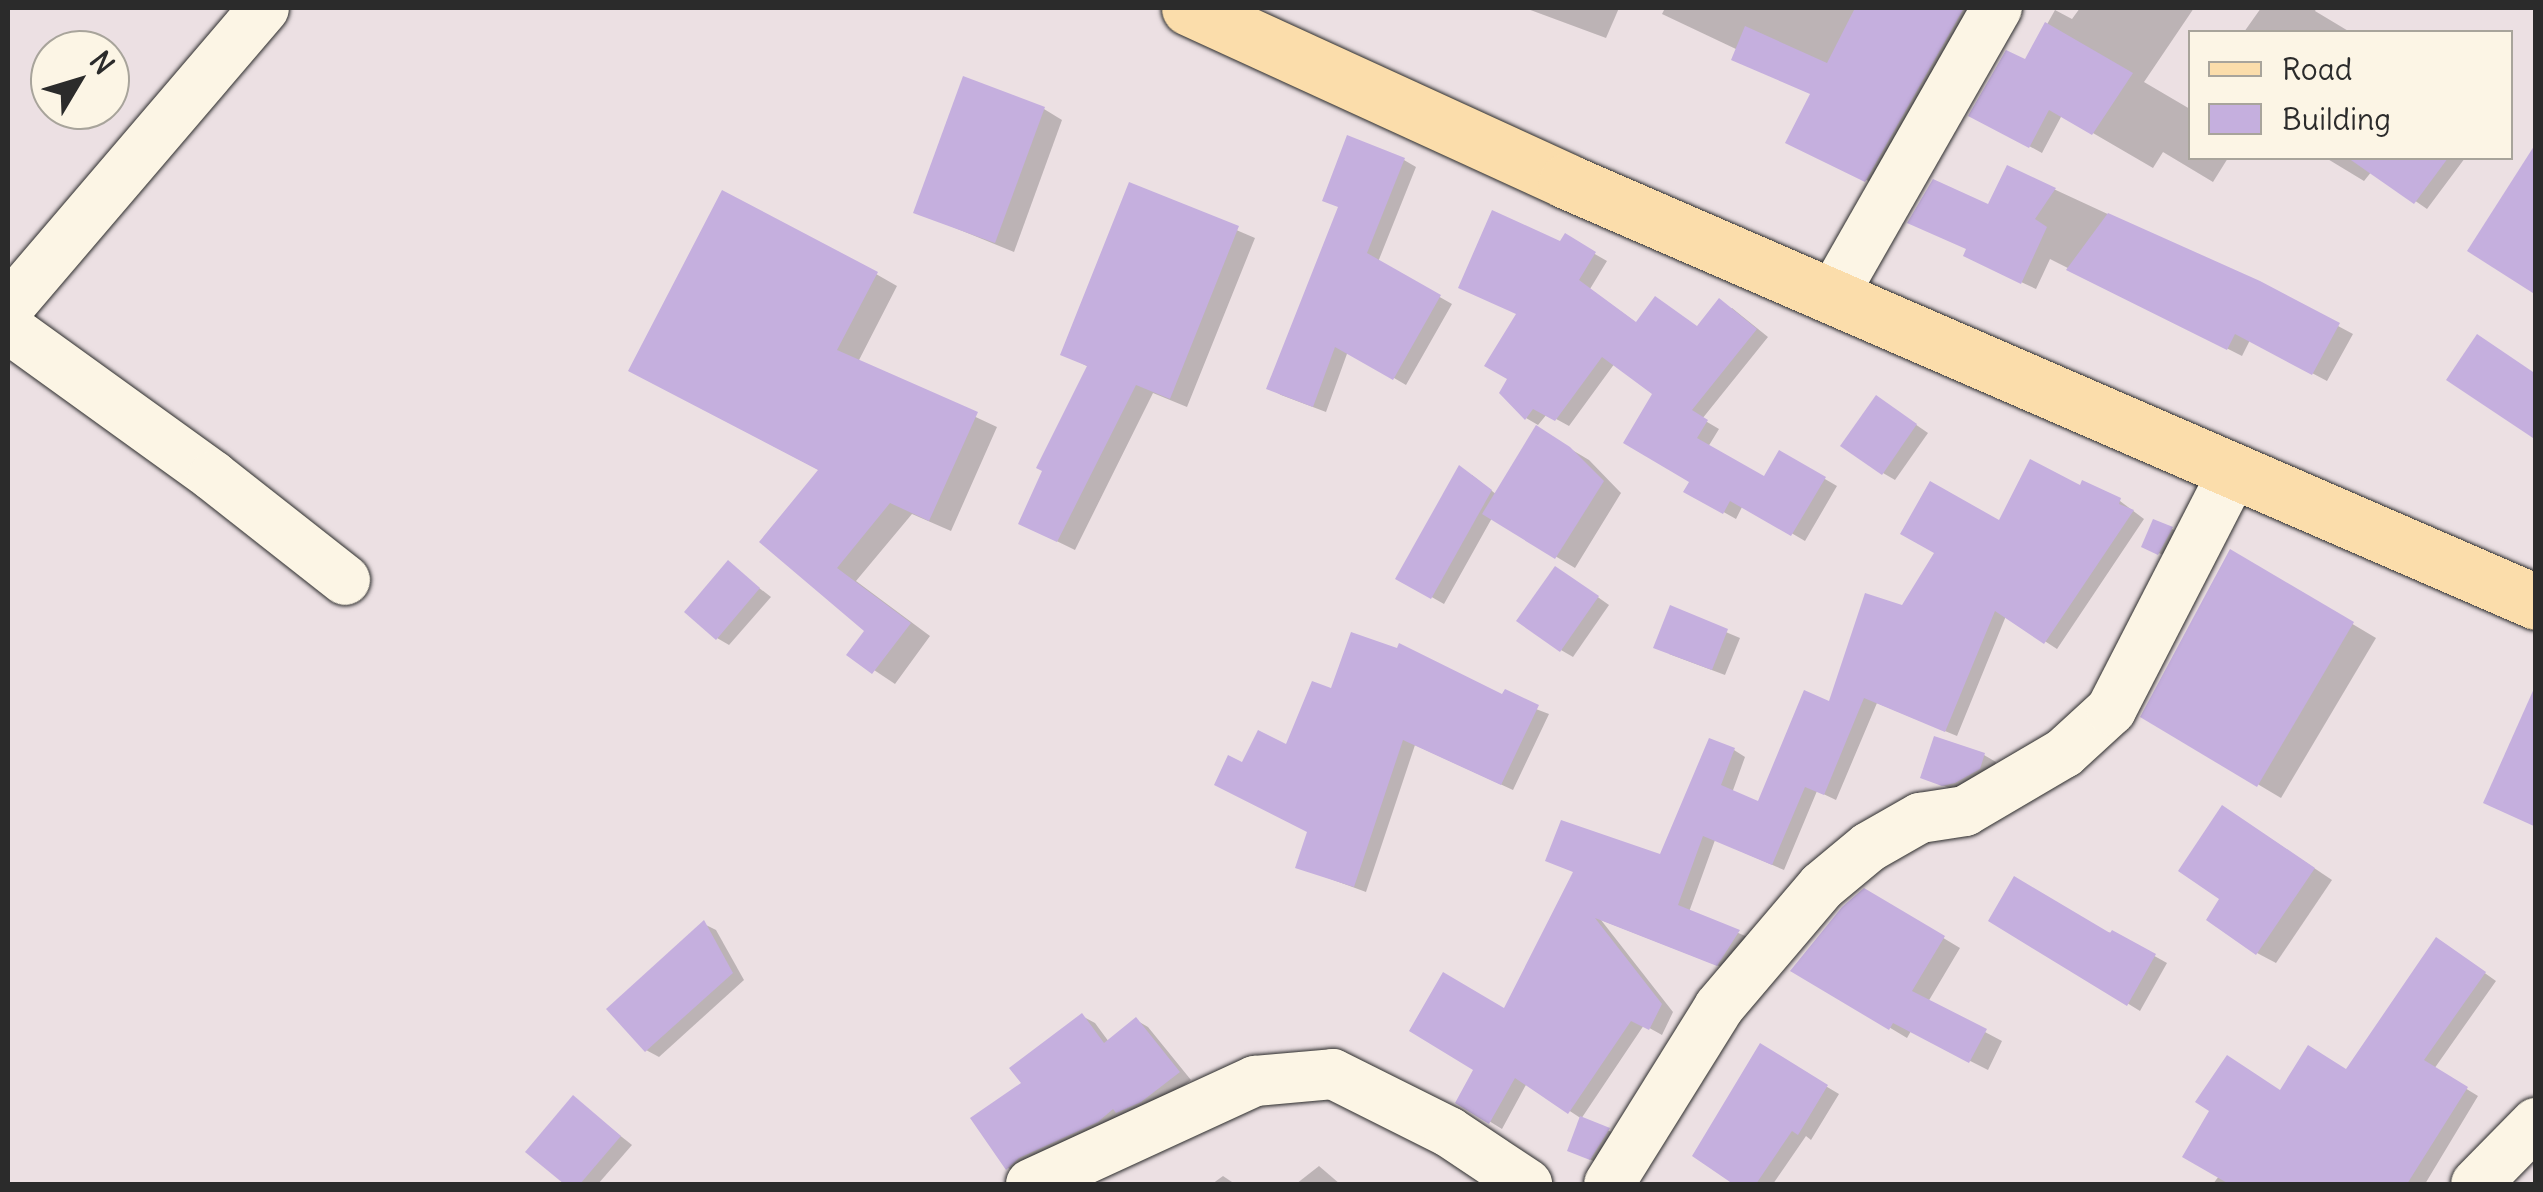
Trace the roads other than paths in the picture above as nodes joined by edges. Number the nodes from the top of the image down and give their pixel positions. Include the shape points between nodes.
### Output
1 (264, 8) edge
2 (1189, 8) edge
3 (1997, 8) edge
4 (1832, 296) junction
5 (8, 308) edge
6 (8, 328) edge
7 (2234, 471) junction
8 (346, 580) dead end
9 (2536, 602) edge
10 (2536, 1124) edge
11 (1031, 1184) edge
12 (1527, 1184) edge
13 (1609, 1184) edge
14 (2476, 1184) edge

1 - 5 street
2 - 4 main road
3 - 4 street
4 - 7 main road
6 - 8 street
7 - 9 main road
7 - 13 street via 2111,710 2064,753 1965,811 1920,818 1869,846 1822,886 1720,1007
10 - 14 street
11 - 12 street via 1255,1081 1333,1074 1450,1132

